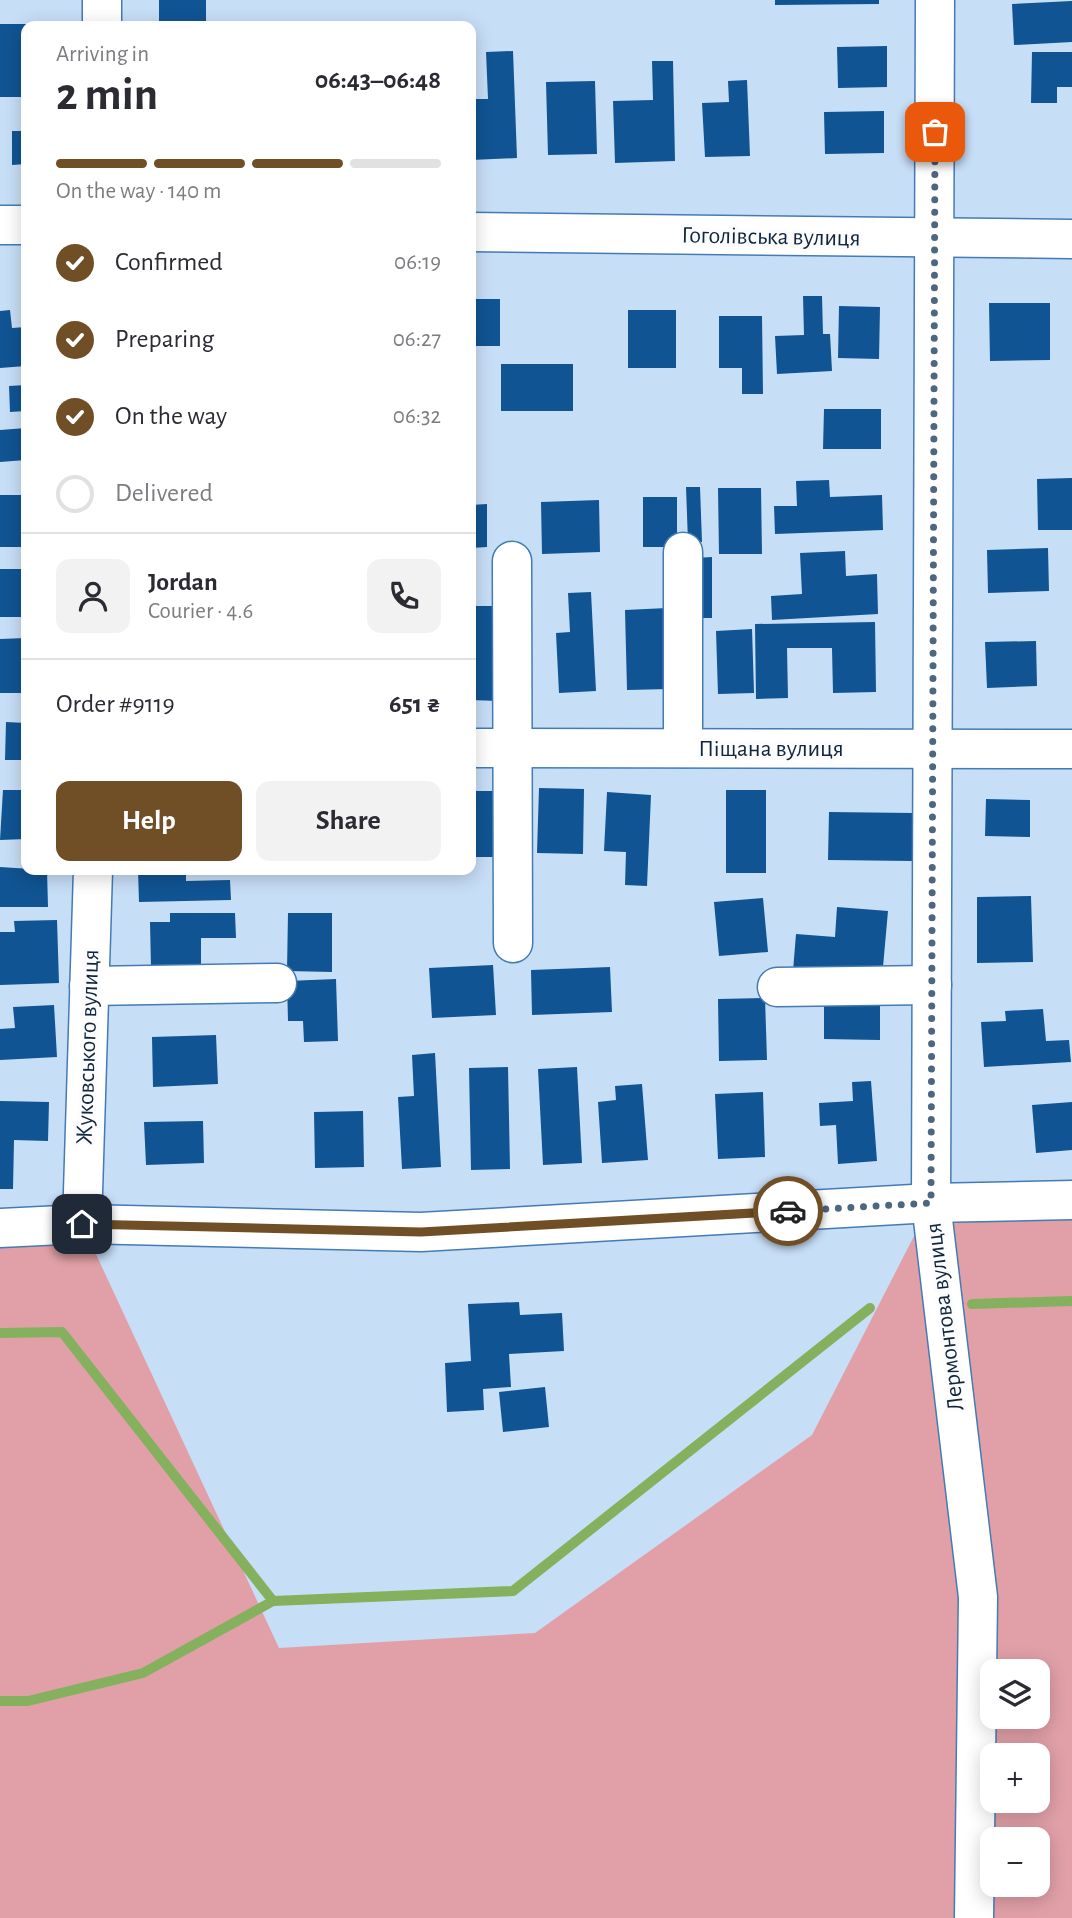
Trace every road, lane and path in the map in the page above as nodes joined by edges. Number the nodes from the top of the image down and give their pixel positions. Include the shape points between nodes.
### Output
1 (102, 0) edge
2 (935, 0) edge
3 (102, 21) edge
4 (0, 225) edge
5 (21, 225) edge
6 (476, 232) edge
7 (934, 238) junction
8 (1072, 239) edge
9 (683, 552) dead end
10 (512, 561) dead end
11 (476, 748) edge
12 (514, 748) junction
13 (683, 748) junction
14 (933, 748) junction
15 (1072, 749) edge
16 (93, 875) edge
17 (513, 943) dead end
18 (277, 983) dead end
19 (932, 985) junction
20 (89, 986) junction
21 (777, 987) dead end
22 (1072, 1200) edge
23 (931, 1203) junction
24 (82, 1224) junction
25 (0, 1228) edge
26 (974, 1918) edge

1 - 3 street
2 - 7 street, Лермонтова вулиця
4 - 5 street
6 - 7 street, Гоголівська вулиця
7 - 8 street, Гоголівська вулиця
7 - 14 street, Лермонтова вулиця
9 - 13 street
10 - 12 street
11 - 12 street, Піщана вулиця
12 - 13 street, Піщана вулиця
12 - 17 street
13 - 14 street, Піщана вулиця
14 - 15 street, Піщана вулиця
14 - 19 street, Лермонтова вулиця
16 - 20 street, Жуковського вулиця
18 - 20 street
19 - 21 street
19 - 23 street, Лермонтова вулиця
20 - 24 street, Жуковського вулиця
22 - 23 street
23 - 24 street via 421,1232
23 - 26 street, Лермонтова вулиця via 978,1597
24 - 25 street

